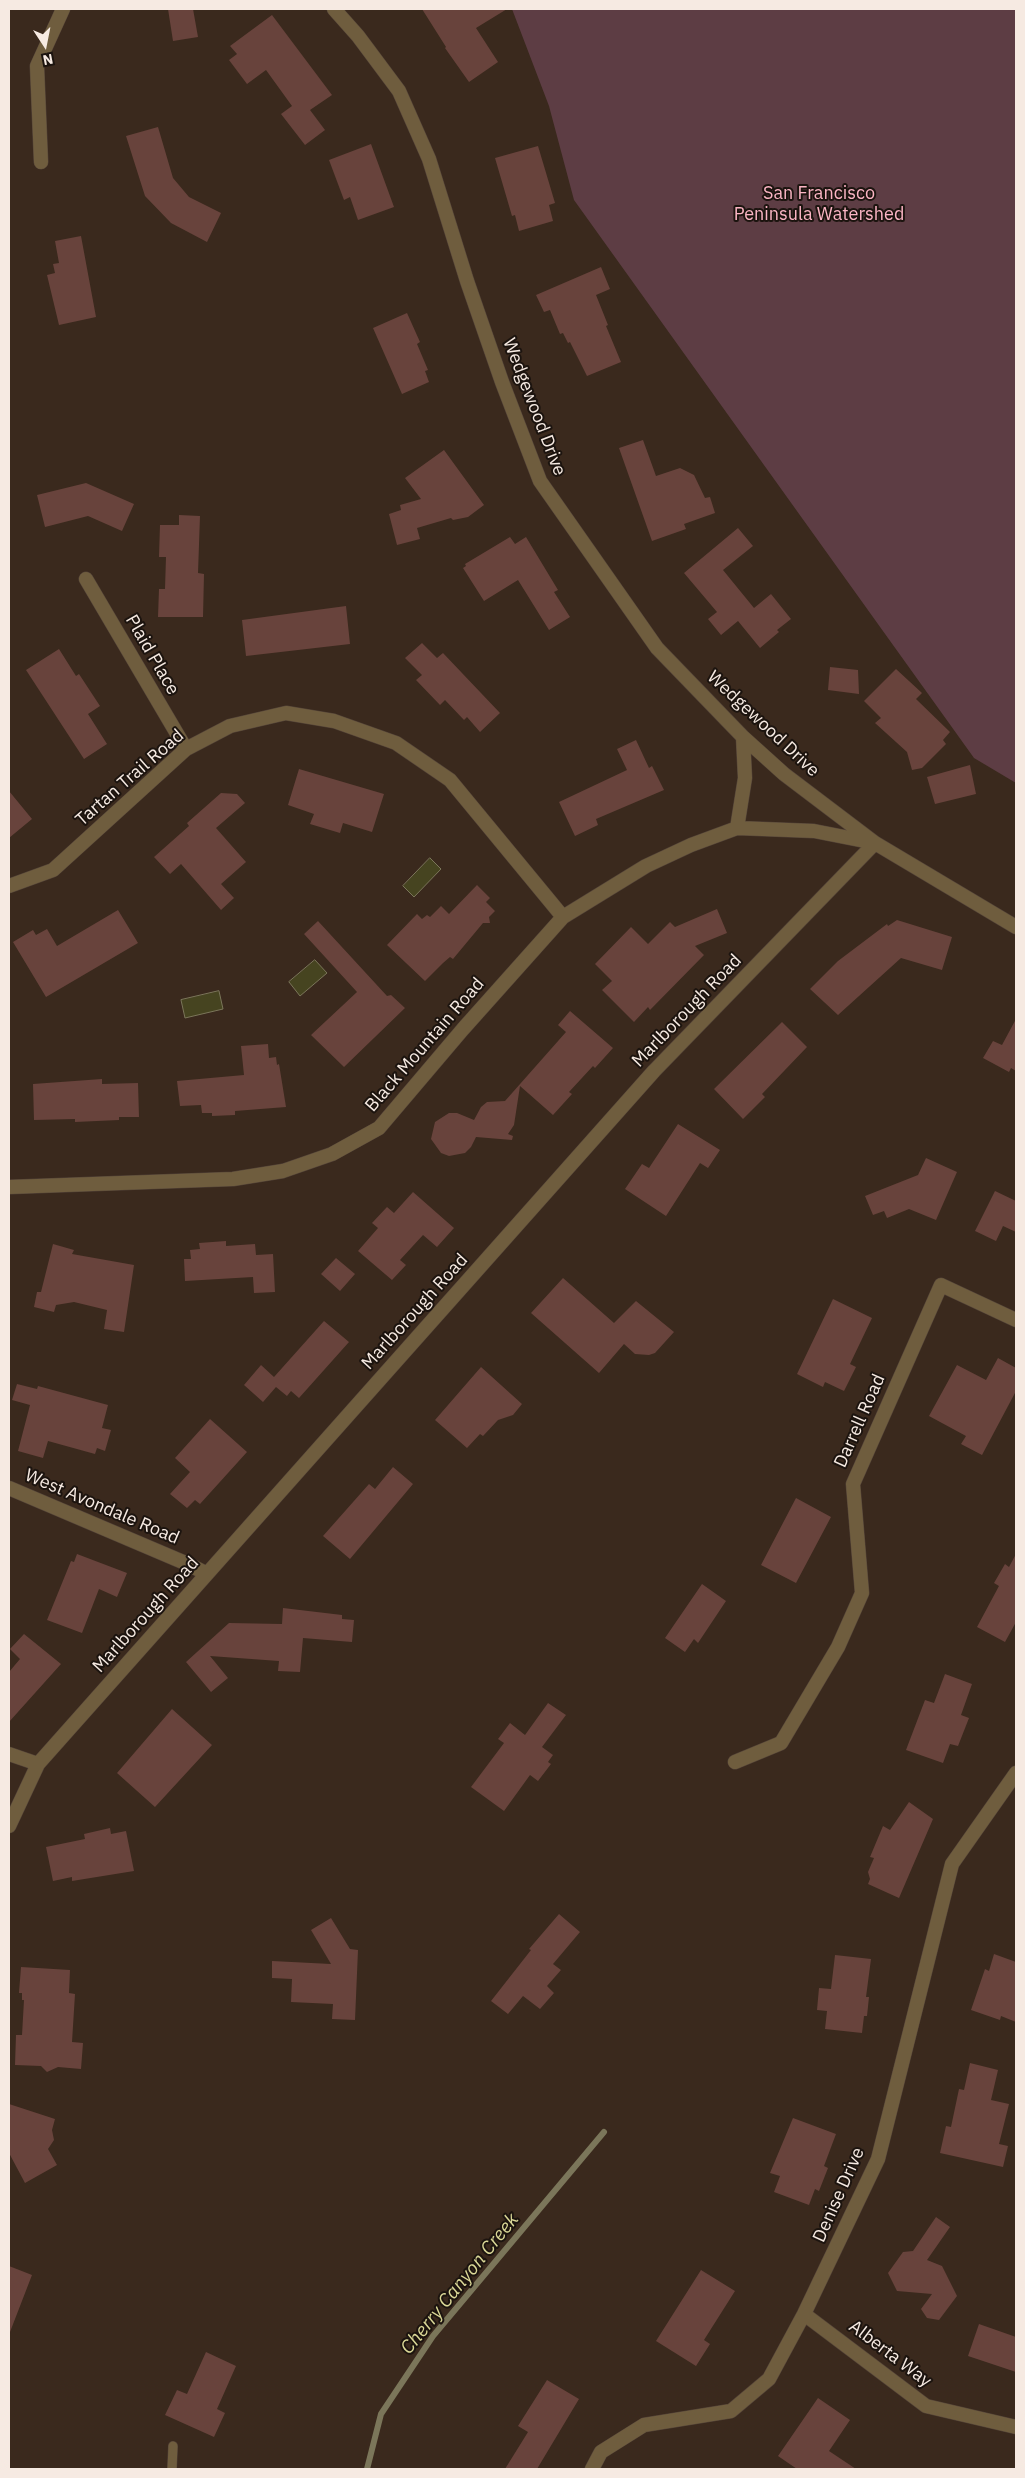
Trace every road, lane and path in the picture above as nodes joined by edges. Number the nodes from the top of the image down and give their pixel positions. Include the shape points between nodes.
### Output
1 (63, 9) edge
2 (334, 9) edge
3 (40, 162) dead end
4 (86, 579) dead end
5 (743, 737) junction
6 (186, 749) junction
7 (737, 828) junction
8 (875, 843) junction
9 (9, 886) edge
10 (563, 917) junction
11 (1016, 927) edge
12 (9, 1187) edge
13 (1016, 1320) edge
14 (9, 1488) edge
15 (207, 1574) junction
16 (9, 1754) edge
17 (735, 1762) dead end
18 (38, 1764) junction
19 (1016, 1773) edge
20 (9, 1826) edge
21 (804, 2314) junction
22 (1016, 2427) edge
23 (172, 2446) dead end
24 (172, 2469) edge
25 (592, 2469) edge

1 - 3 street via 37,66
2 - 5 street, Wedgewood Drive via 399,90 426,150 502,382 540,480 657,648
4 - 6 street, Plaid Place
5 - 7 street via 745,778
5 - 8 street, Wedgewood Drive via 784,774
6 - 9 street, Tartan Trail Road via 53,870
6 - 10 street, Tartan Trail Road via 230,726 286,713 334,721 396,743 450,780
7 - 8 street, Black Mountain Road via 814,831
7 - 10 street, Black Mountain Road via 646,866
8 - 11 street, Black Mountain Road
8 - 15 street, Marlborough Road via 654,1071
10 - 12 street, Black Mountain Road via 379,1128 332,1154 284,1171 234,1179
13 - 17 street, Darrell Road via 941,1285 853,1484 862,1593 838,1647 781,1743
14 - 15 street, West Avondale Road
15 - 18 street, Marlborough Road
16 - 18 street
18 - 20 street, Marlborough Road
19 - 21 street, Denise Drive via 952,1864 878,2159
21 - 22 street, Alberta Way via 926,2406
21 - 25 street, Denise Drive via 769,2379 730,2412 644,2425 601,2452
23 - 24 lane

